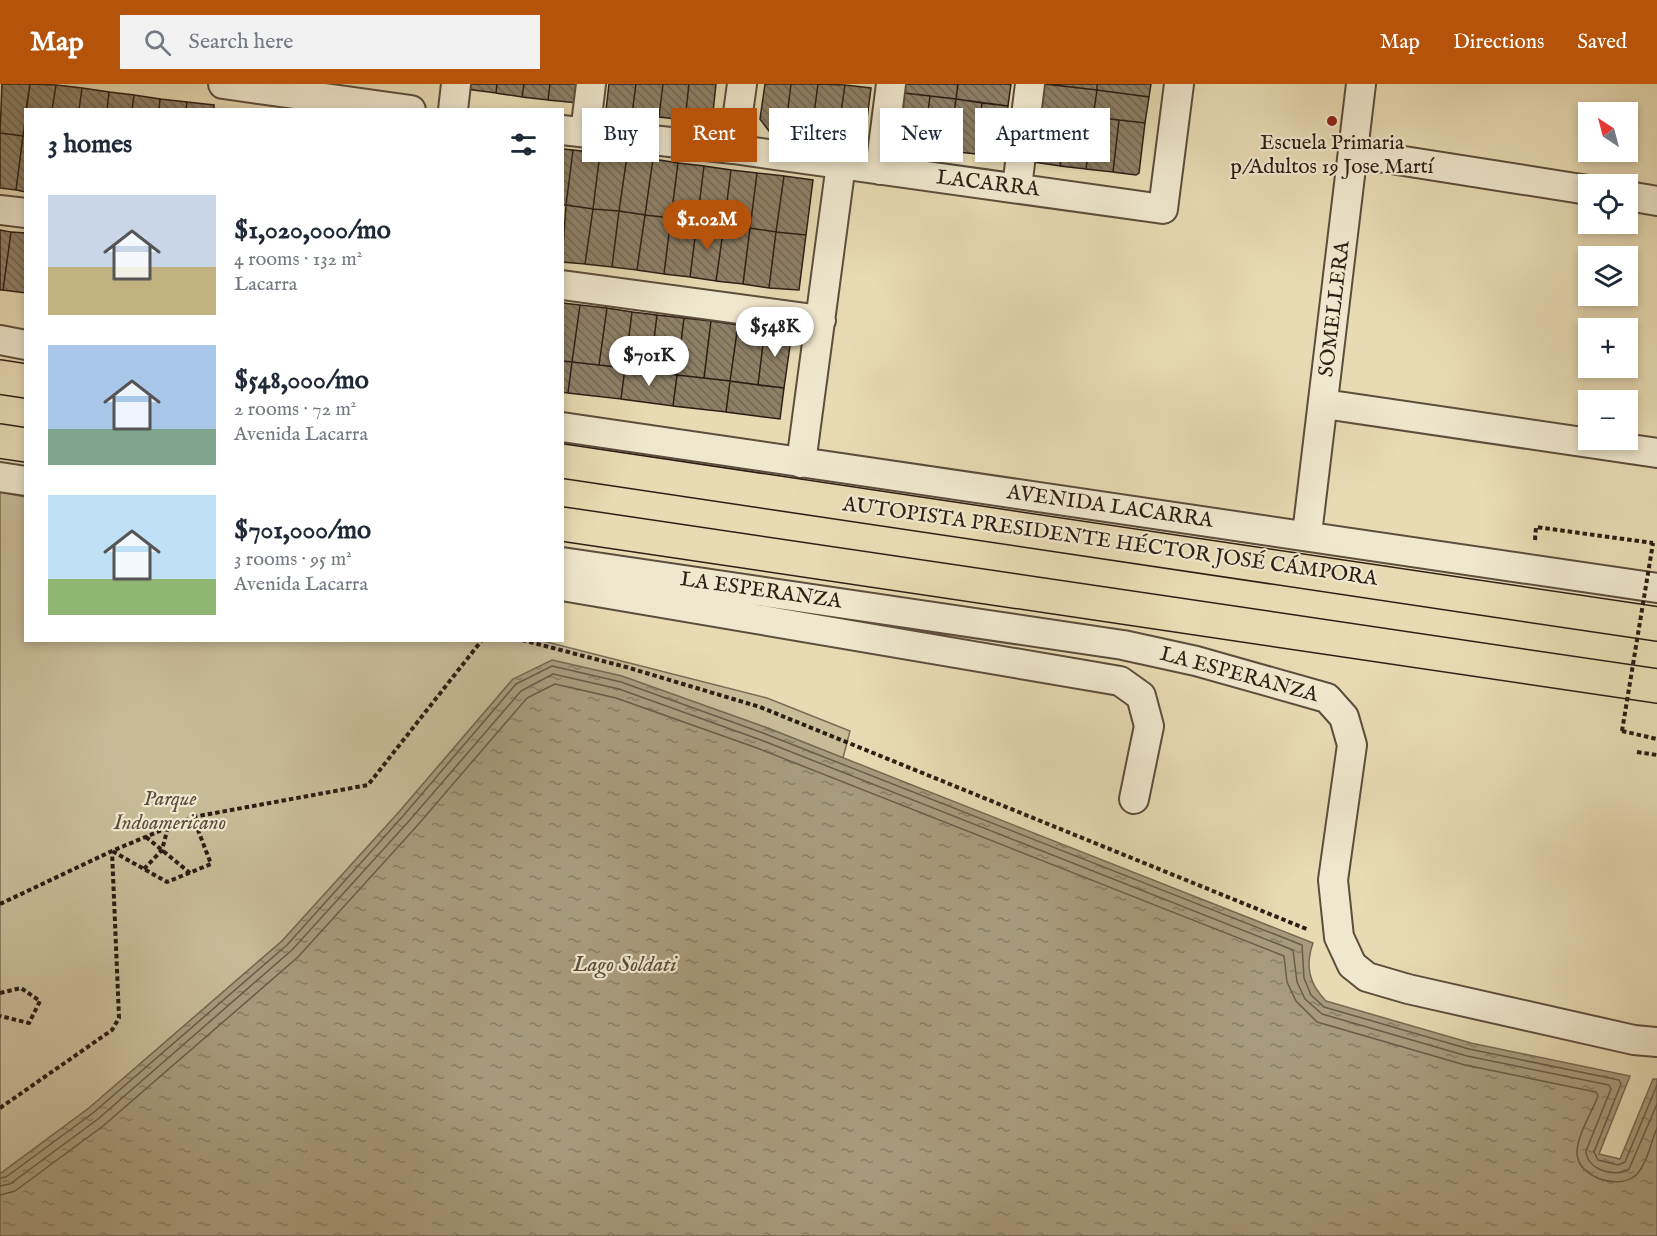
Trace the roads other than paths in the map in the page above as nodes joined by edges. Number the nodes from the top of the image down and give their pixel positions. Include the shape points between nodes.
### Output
1 (223, 84) edge
2 (456, 84) edge
3 (591, 84) edge
4 (742, 84) edge
5 (891, 84) edge
6 (1030, 84) edge
7 (1179, 84) edge
8 (1361, 84) edge
9 (317, 91) edge
10 (266, 100) edge
11 (401, 108) edge
12 (453, 108) edge
13 (739, 108) edge
14 (574, 131) edge
15 (671, 141) edge
16 (757, 152) edge
17 (1353, 153) junction
18 (842, 164) junction
19 (880, 170) junction
20 (1017, 187) junction
21 (1578, 188) edge
22 (1638, 198) edge
23 (1657, 201) edge
24 (0, 210) edge
25 (24, 213) edge
26 (564, 285) edge
27 (821, 320) junction
28 (0, 340) edge
29 (24, 345) edge
30 (0, 377) edge
31 (24, 381) edge
32 (1324, 404) junction
33 (564, 427) edge
34 (0, 441) edge
35 (24, 445) edge
36 (1657, 453) edge
37 (564, 461) edge
38 (801, 463) junction
39 (0, 477) edge
40 (24, 481) edge
41 (564, 524) edge
42 (1307, 534) junction
43 (564, 562) edge
44 (564, 586) edge
45 (1657, 588) edge
46 (1657, 624) edge
47 (1657, 686) edge
48 (1134, 799) dead end
49 (1657, 1042) edge

1 - 10 street
2 - 12 street
3 - 14 street
4 - 13 street
5 - 19 street
6 - 20 street
7 - 20 street, LACARRA via 1164,209
8 - 17 street, SOMELLERA
9 - 10 street
9 - 11 street
14 - 15 street, LACARRA
16 - 18 street, LACARRA
17 - 21 street
17 - 32 street, SOMELLERA
18 - 19 street, LACARRA
18 - 27 street
19 - 20 street, LACARRA
22 - 23 street
24 - 25 street
26 - 27 street
27 - 38 street
28 - 29 street
30 - 31 highway
32 - 36 street
32 - 42 street, SOMELLERA
33 - 38 street, AVENIDA LACARRA
34 - 35 highway
37 - 46 highway, AUTOPISTA PRESIDENTE HÉCTOR JOSÉ CÁMPORA
38 - 42 street, AVENIDA LACARRA
39 - 40 street
41 - 47 highway
42 - 45 street, AVENIDA LACARRA
43 - 49 street, LA ESPERANZA via 1124,645 1327,698 1344,717 1352,745 1333,880 1340,937 1352,966 1367,977 1634,1040
44 - 48 street via 1120,681 1141,696 1149,726

